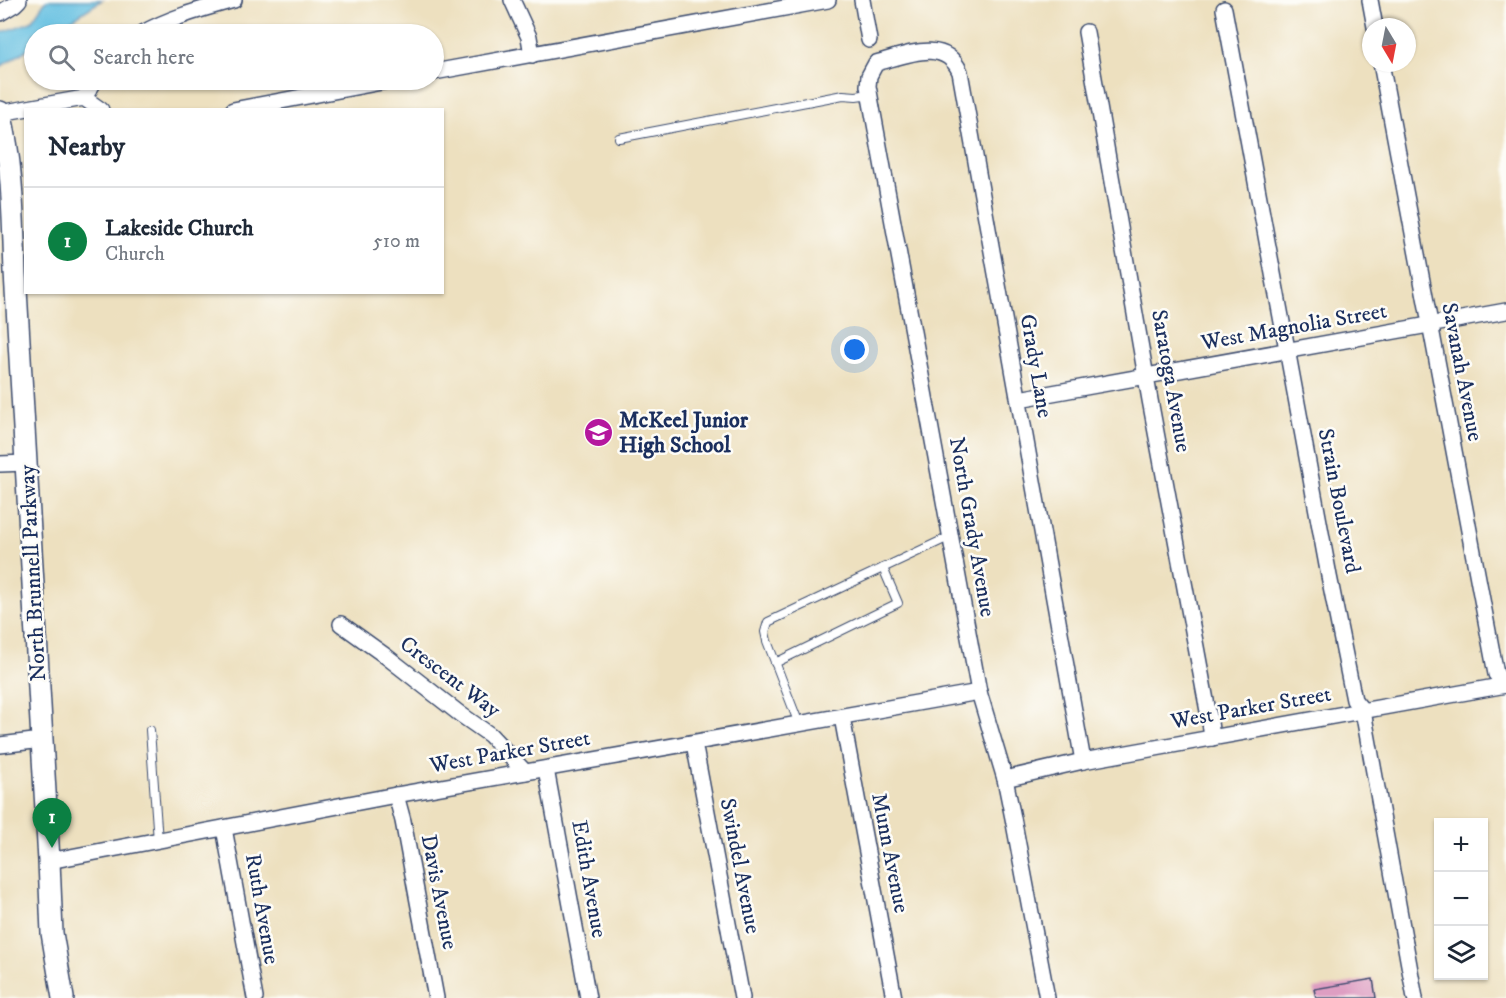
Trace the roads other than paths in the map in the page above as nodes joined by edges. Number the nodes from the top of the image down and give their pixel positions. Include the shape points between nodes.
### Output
1 (19, 0) edge
2 (234, 0) edge
3 (512, 0) edge
4 (828, 0) edge
5 (862, 0) edge
6 (1370, 0) edge
7 (1224, 9) dead end
8 (0, 13) edge
9 (1373, 18) edge
10 (162, 24) edge
11 (1086, 32) dead end
12 (869, 40) dead end
13 (532, 55) junction
14 (876, 63) joint
15 (444, 70) edge
16 (1384, 72) edge
17 (89, 90) edge
18 (339, 90) edge
19 (870, 94) junction
20 (84, 98) junction
21 (28, 108) edge
22 (98, 108) edge
23 (244, 108) edge
24 (24, 109) edge
25 (0, 113) edge
26 (619, 138) dead end
27 (1506, 311) edge
28 (1430, 325) junction
29 (1288, 351) junction
30 (1147, 376) junction
31 (1019, 399) junction
32 (26, 463) junction
33 (0, 464) edge
34 (951, 536) junction
35 (883, 568) junction
36 (341, 624) dead end
37 (776, 663) junction
38 (1506, 685) edge
39 (979, 692) junction
40 (1363, 711) junction
41 (842, 717) junction
42 (799, 724) junction
43 (150, 730) dead end
44 (1212, 738) junction
45 (42, 740) junction
46 (694, 743) junction
47 (0, 745) edge
48 (1083, 761) junction
49 (546, 769) junction
50 (525, 772) junction
51 (1005, 779) junction
52 (396, 795) junction
53 (224, 828) junction
54 (158, 841) junction
55 (49, 861) junction
56 (63, 998) edge
57 (255, 998) edge
58 (436, 998) edge
59 (588, 998) edge
60 (742, 998) edge
61 (894, 998) edge
62 (1047, 998) edge
63 (1415, 998) edge

1 - 8 street
2 - 10 street
3 - 13 street via 529,37
4 - 13 street
5 - 12 street
6 - 9 street
7 - 29 street, Strain Boulevard
11 - 30 street, Saratoga Avenue
13 - 15 street
14 - 19 street, North Grady Avenue via 869,76
14 - 31 street, Grady Lane via 927,50 939,51 957,64
16 - 28 street, Savanah Avenue
17 - 20 street
18 - 23 street
19 - 26 lane via 843,95
19 - 34 street, North Grady Avenue
20 - 21 street
20 - 22 street
24 - 25 street
25 - 32 street, North Brunnell Parkway via 13,199
27 - 28 street, West Magnolia Street
28 - 29 street, West Magnolia Street
28 - 38 street, Savanah Avenue via 1495,671
29 - 30 street, West Magnolia Street
29 - 40 street, Strain Boulevard via 1353,697
30 - 31 street, West Magnolia Street
30 - 44 street, Saratoga Avenue
31 - 48 street, Grady Lane
32 - 33 street
32 - 45 street, North Brunnell Parkway
34 - 35 lane
34 - 39 street, North Grady Avenue
35 - 37 lane via 768,622 765,632
35 - 37 lane via 898,603
36 - 50 street, Crescent Way via 490,735
37 - 42 lane
38 - 40 street, West Parker Street
39 - 41 street, West Parker Street
39 - 51 street, North Grady Avenue
40 - 44 street, West Parker Street
40 - 63 street, Strain Boulevard
41 - 42 street, West Parker Street
41 - 61 street, Munn Avenue
42 - 46 street, West Parker Street
43 - 54 lane
44 - 48 street, West Parker Street
45 - 47 street
45 - 55 street, North Brunnell Parkway
46 - 49 street, West Parker Street
46 - 60 street, Swindel Avenue
48 - 51 street, West Parker Street
49 - 50 street, West Parker Street
49 - 59 street, Edith Avenue
50 - 52 street, West Parker Street
51 - 62 street, North Grady Avenue
52 - 53 street, West Parker Street
52 - 58 street, Davis Avenue
53 - 54 street, West Parker Street
53 - 57 street, Ruth Avenue
54 - 55 street, West Parker Street
55 - 56 street, North Brunnell Parkway via 52,933

